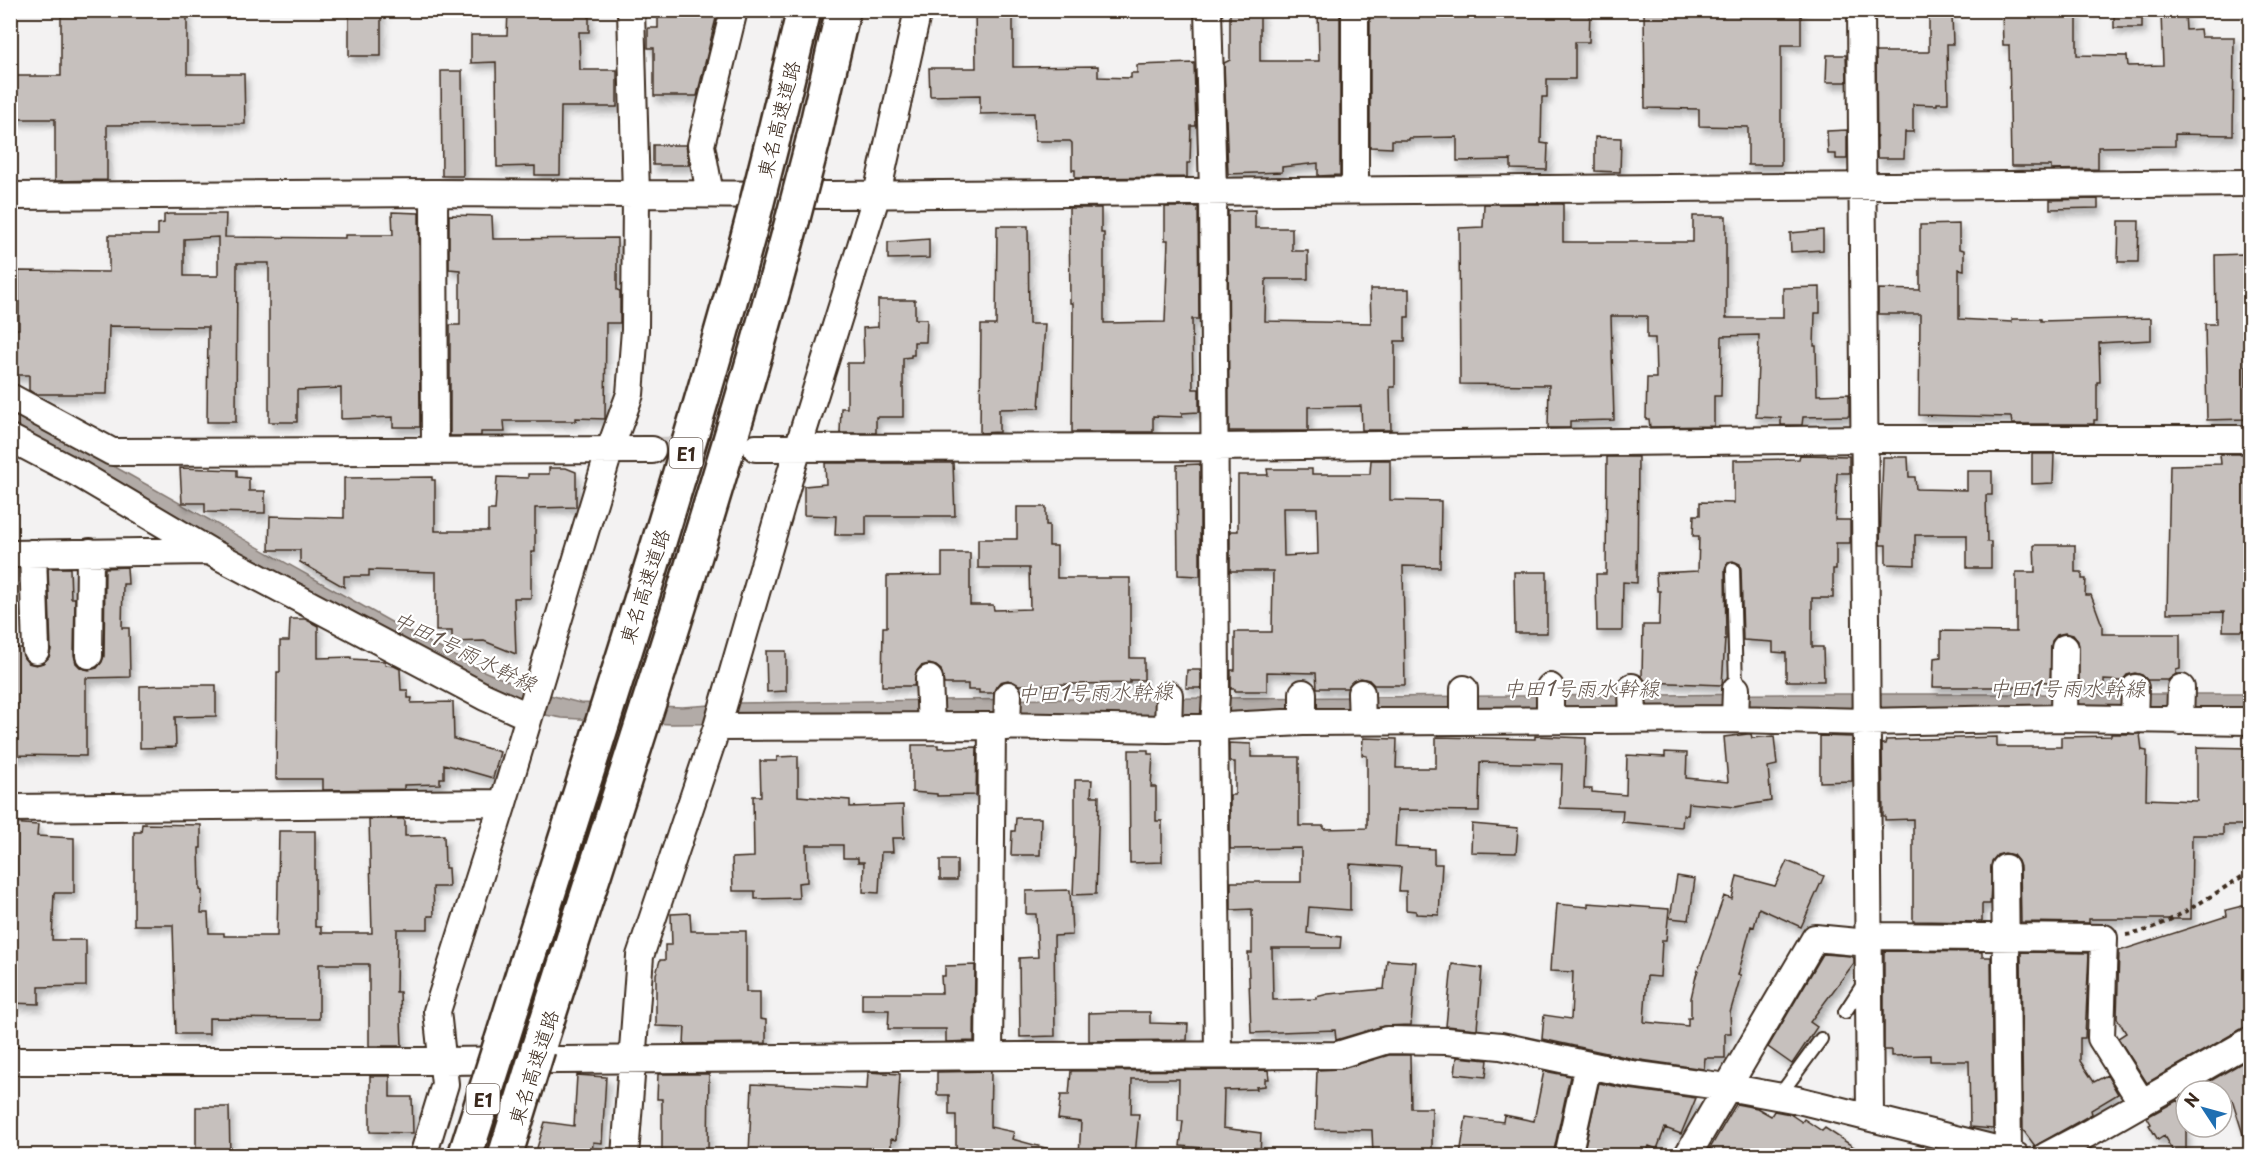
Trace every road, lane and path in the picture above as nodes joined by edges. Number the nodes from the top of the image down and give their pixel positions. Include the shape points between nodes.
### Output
1 (631, 10) edge
2 (734, 10) edge
3 (804, 10) edge
4 (843, 10) edge
5 (918, 10) edge
6 (1208, 10) edge
7 (1355, 10) edge
8 (1861, 10) edge
9 (2250, 183) edge
10 (1863, 187) junction
11 (1355, 190) junction
12 (1213, 191) junction
13 (434, 193) junction
14 (710, 194) junction
15 (876, 194) junction
16 (636, 195) junction
17 (10, 196) edge
18 (10, 397) edge
19 (10, 438) edge
20 (1864, 439) junction
21 (2250, 440) edge
22 (1213, 447) junction
23 (756, 448) tunnel mouth
24 (798, 448) junction
25 (610, 449) junction
26 (652, 450) tunnel mouth
27 (435, 452) junction
28 (209, 551) junction
29 (90, 552) junction
30 (22, 554) edge
31 (1733, 569) dead end
32 (2065, 648) dead end
33 (36, 650) dead end
34 (89, 655) dead end
35 (2135, 688) dead end
36 (2181, 688) dead end
37 (1736, 705) junction
38 (531, 706) junction
39 (1215, 712) junction
40 (1004, 716) junction
41 (2064, 718) junction
42 (2134, 720) junction
43 (2180, 721) junction
44 (2250, 721) edge
45 (1865, 722) junction
46 (717, 727) junction
47 (503, 803) junction
48 (10, 808) edge
49 (2005, 868) dead end
50 (2250, 872) edge
51 (2007, 937) junction
52 (2104, 938) junction
53 (1868, 939) junction
54 (1868, 978) junction
55 (1845, 1012) dead end
56 (1821, 1039) dead end
57 (2250, 1041) edge
58 (1218, 1055) junction
59 (989, 1056) junction
60 (632, 1060) junction
61 (10, 1061) edge
62 (442, 1061) junction
63 (1588, 1065) junction
64 (1727, 1087) junction
65 (1779, 1096) junction
66 (2142, 1103) junction
67 (1870, 1118) junction
68 (2012, 1154) edge
69 (423, 1155) edge
70 (465, 1155) edge
71 (505, 1155) edge
72 (626, 1155) edge
73 (1568, 1155) edge
74 (1687, 1155) edge
75 (2046, 1155) edge

1 - 16 street
2 - 14 street via 701,146
3 - 70 highway, 東名高速道路 / E1, bridge via 717,352
4 - 71 highway, 東名高速道路 / E1, bridge via 793,218 728,449
5 - 15 street
6 - 12 street
7 - 11 street
8 - 10 street
9 - 10 street
10 - 11 street
10 - 20 street
11 - 12 street
12 - 15 street
12 - 22 street
13 - 16 street
13 - 17 street
13 - 27 street
14 - 15 street
14 - 16 street
15 - 24 street
16 - 25 street via 635,330 630,394
18 - 27 street via 112,452
19 - 28 street
20 - 21 street
20 - 22 street
20 - 45 street
22 - 24 street
22 - 39 street
23 - 24 street
24 - 46 street
25 - 26 street
25 - 27 street
25 - 38 street
28 - 29 street
28 - 38 street via 485,697
29 - 30 street
29 - 34 street
30 - 33 street
31 - 37 lane
32 - 41 street
35 - 42 street
36 - 43 street
37 - 39 street
37 - 45 street
38 - 47 street
39 - 40 street
39 - 58 street
40 - 46 street via 930,705
40 - 59 street
41 - 42 street
41 - 45 street
42 - 43 street
43 - 44 street
45 - 53 street
46 - 60 street via 640,956
47 - 48 street
47 - 62 street via 437,1011
49 - 51 street
50 - 52 path via 2139,934
51 - 52 street
51 - 53 street
51 - 68 street
52 - 66 street via 2101,1038
53 - 54 street
53 - 64 street via 1815,938
54 - 55 lane
54 - 67 street
56 - 65 lane
57 - 66 street
58 - 59 street
58 - 63 street via 1338,1055 1387,1040 1447,1041 1501,1046
59 - 60 street
60 - 62 street
60 - 72 street
61 - 62 street
62 - 69 street via 445,1084
63 - 64 street
63 - 73 street
64 - 65 street
64 - 74 street
65 - 67 street
66 - 75 street
67 - 68 street

